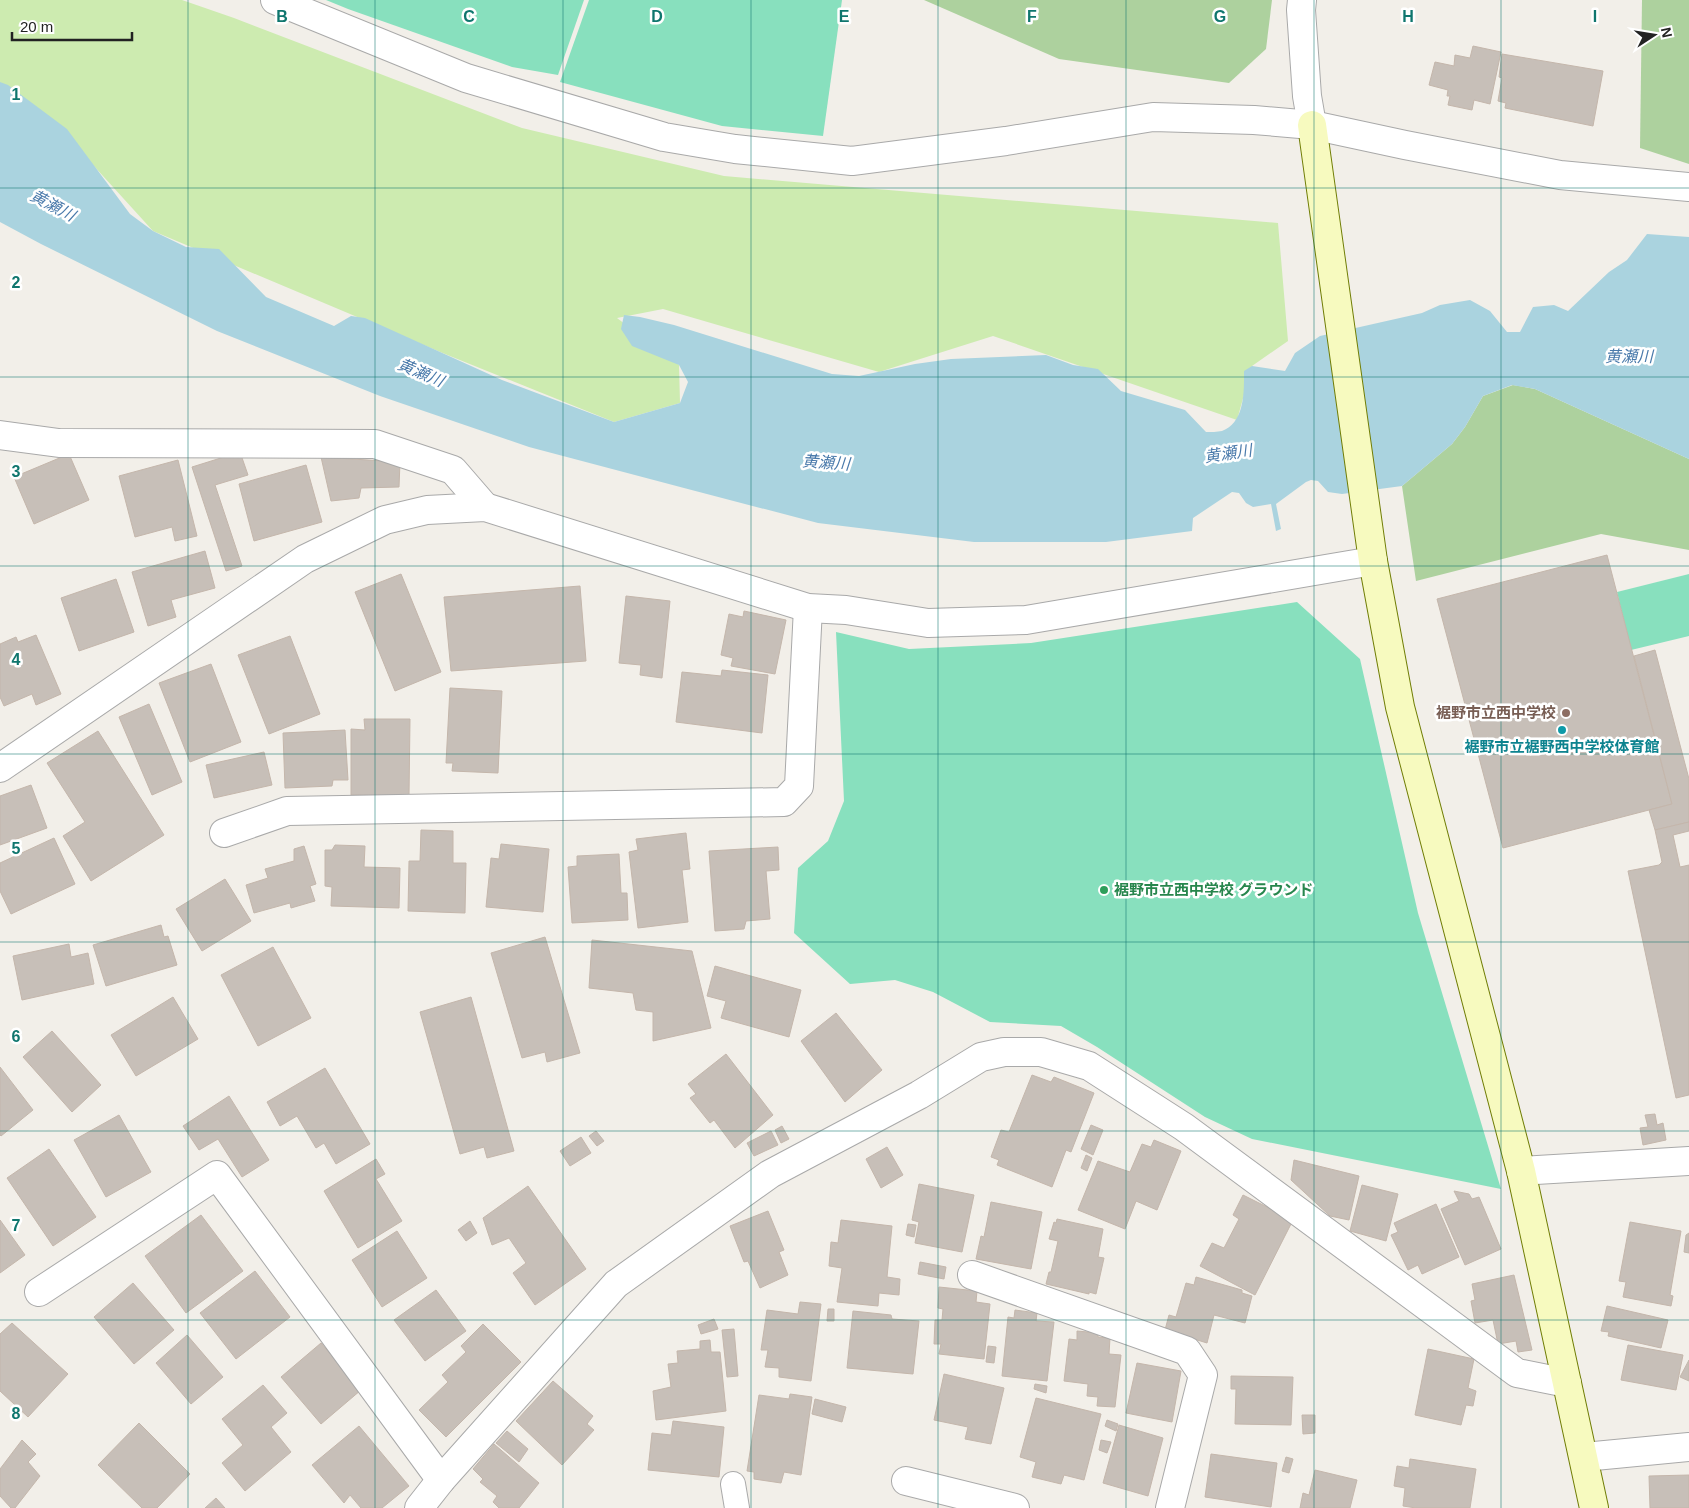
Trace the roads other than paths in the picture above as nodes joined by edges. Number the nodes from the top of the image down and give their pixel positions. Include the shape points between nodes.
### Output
1 (275, 0) edge
2 (1302, 0) edge
3 (1312, 125) junction
4 (1689, 187) edge
5 (0, 435) edge
6 (485, 508) junction
7 (1373, 552) junction
8 (808, 608) junction
9 (0, 768) edge
10 (224, 833) dead end
11 (1689, 1161) edge
12 (1521, 1171) junction
13 (972, 1275) dead end
14 (39, 1292) dead end
15 (1567, 1383) junction
16 (1689, 1447) edge
17 (1584, 1456) junction
18 (442, 1480) junction
19 (906, 1481) dead end
20 (733, 1484) dead end
21 (419, 1508) edge
22 (737, 1508) edge
23 (1015, 1508) edge
24 (1170, 1508) edge
25 (1594, 1508) edge

1 - 3 street via 466,78 664,137 735,149 852,161 1153,117
2 - 3 street via 1307,96
3 - 4 street via 1560,175
3 - 7 street
5 - 6 street via 59,442 375,444 453,470
6 - 8 street
6 - 9 street via 427,510 385,520 305,559
7 - 8 street via 1026,620 928,624 846,610
7 - 12 street via 1400,706
8 - 10 street via 800,786 784,802 287,811
11 - 12 street
12 - 15 street
13 - 24 street via 1187,1352 1203,1376
14 - 18 street via 217,1175
15 - 17 street
15 - 18 street via 1517,1373 1184,1126 1089,1066 1041,1052 1004,1052 981,1057 920,1094 770,1174 616,1284
16 - 17 street
17 - 25 street
18 - 21 street
19 - 23 street
20 - 22 lane

